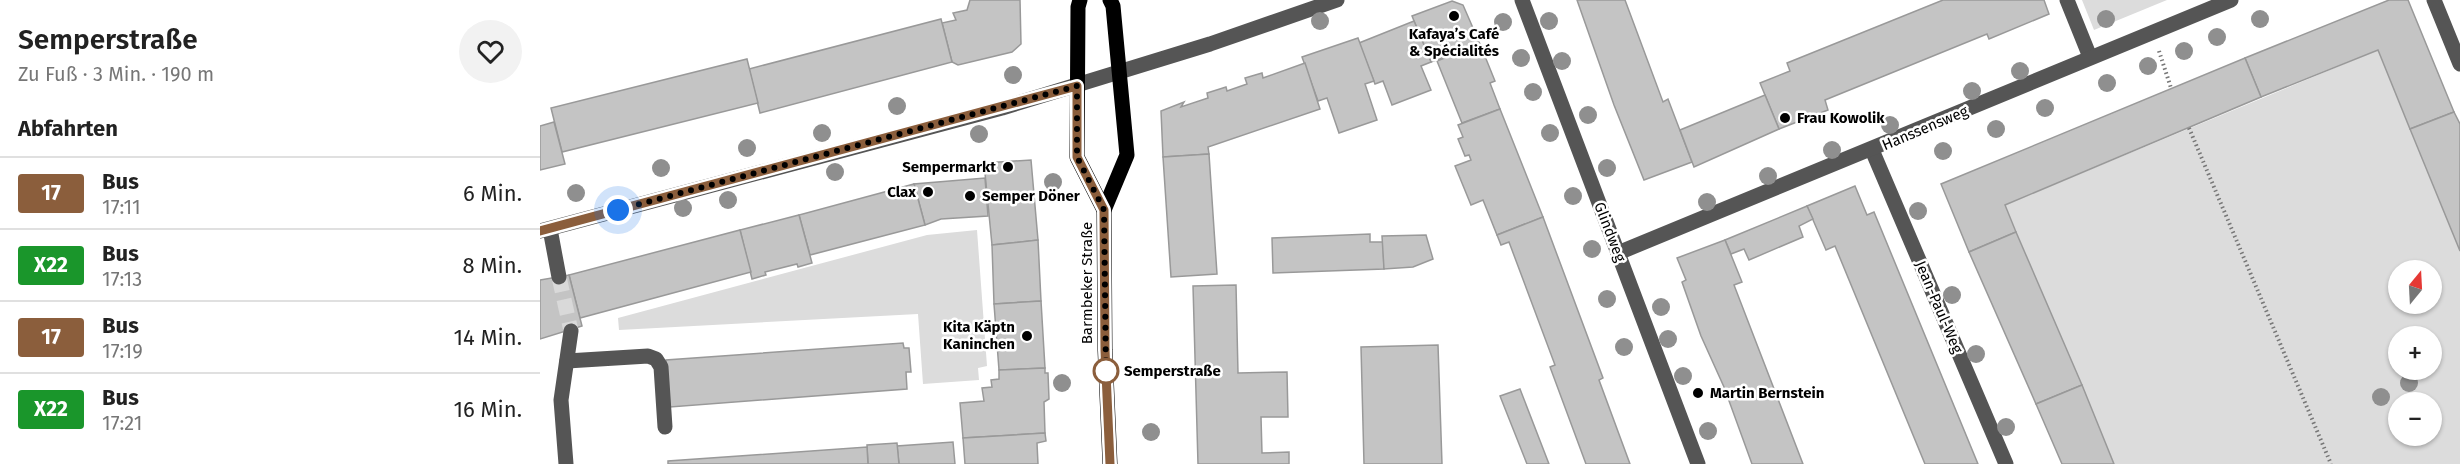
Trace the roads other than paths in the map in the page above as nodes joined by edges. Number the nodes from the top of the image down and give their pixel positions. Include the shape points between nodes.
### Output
1 (1080, 0) edge
2 (1110, 0) edge
3 (1337, 0) edge
4 (1522, 0) edge
5 (2067, 0) edge
6 (2231, 0) edge
7 (2434, 0) edge
8 (2208, 4) edge
9 (2090, 57) junction
10 (2460, 64) edge
11 (1119, 73) junction
12 (1077, 86) junction
13 (1872, 150) junction
14 (1104, 210) junction
15 (545, 230) edge
16 (1618, 253) junction
17 (559, 277) tunnel mouth
18 (571, 330) tunnel mouth
19 (567, 361) junction
20 (665, 427) dead end
21 (566, 464) edge
22 (1110, 464) edge
23 (1698, 464) edge
24 (2006, 464) edge

1 - 12 main road, Barmbeker Straße
2 - 11 main road, Barmbeker Straße
3 - 11 street
4 - 16 street, Glindweg
5 - 9 street
6 - 8 street, Hanssensweg
7 - 10 street
8 - 9 street, Hanssensweg
9 - 13 street, Hanssensweg
11 - 12 street
11 - 14 main road, Barmbeker Straße via 1127,155
12 - 14 main road, Barmbeker Straße via 1077,157
12 - 15 street
13 - 16 street, Hanssensweg
13 - 24 street, Jean-Paul-Weg
14 - 22 main road, Barmbeker Straße
15 - 17 street
16 - 23 street, Glindweg
18 - 19 street
19 - 20 street via 648,356 656,359 661,367
19 - 21 street via 561,400

